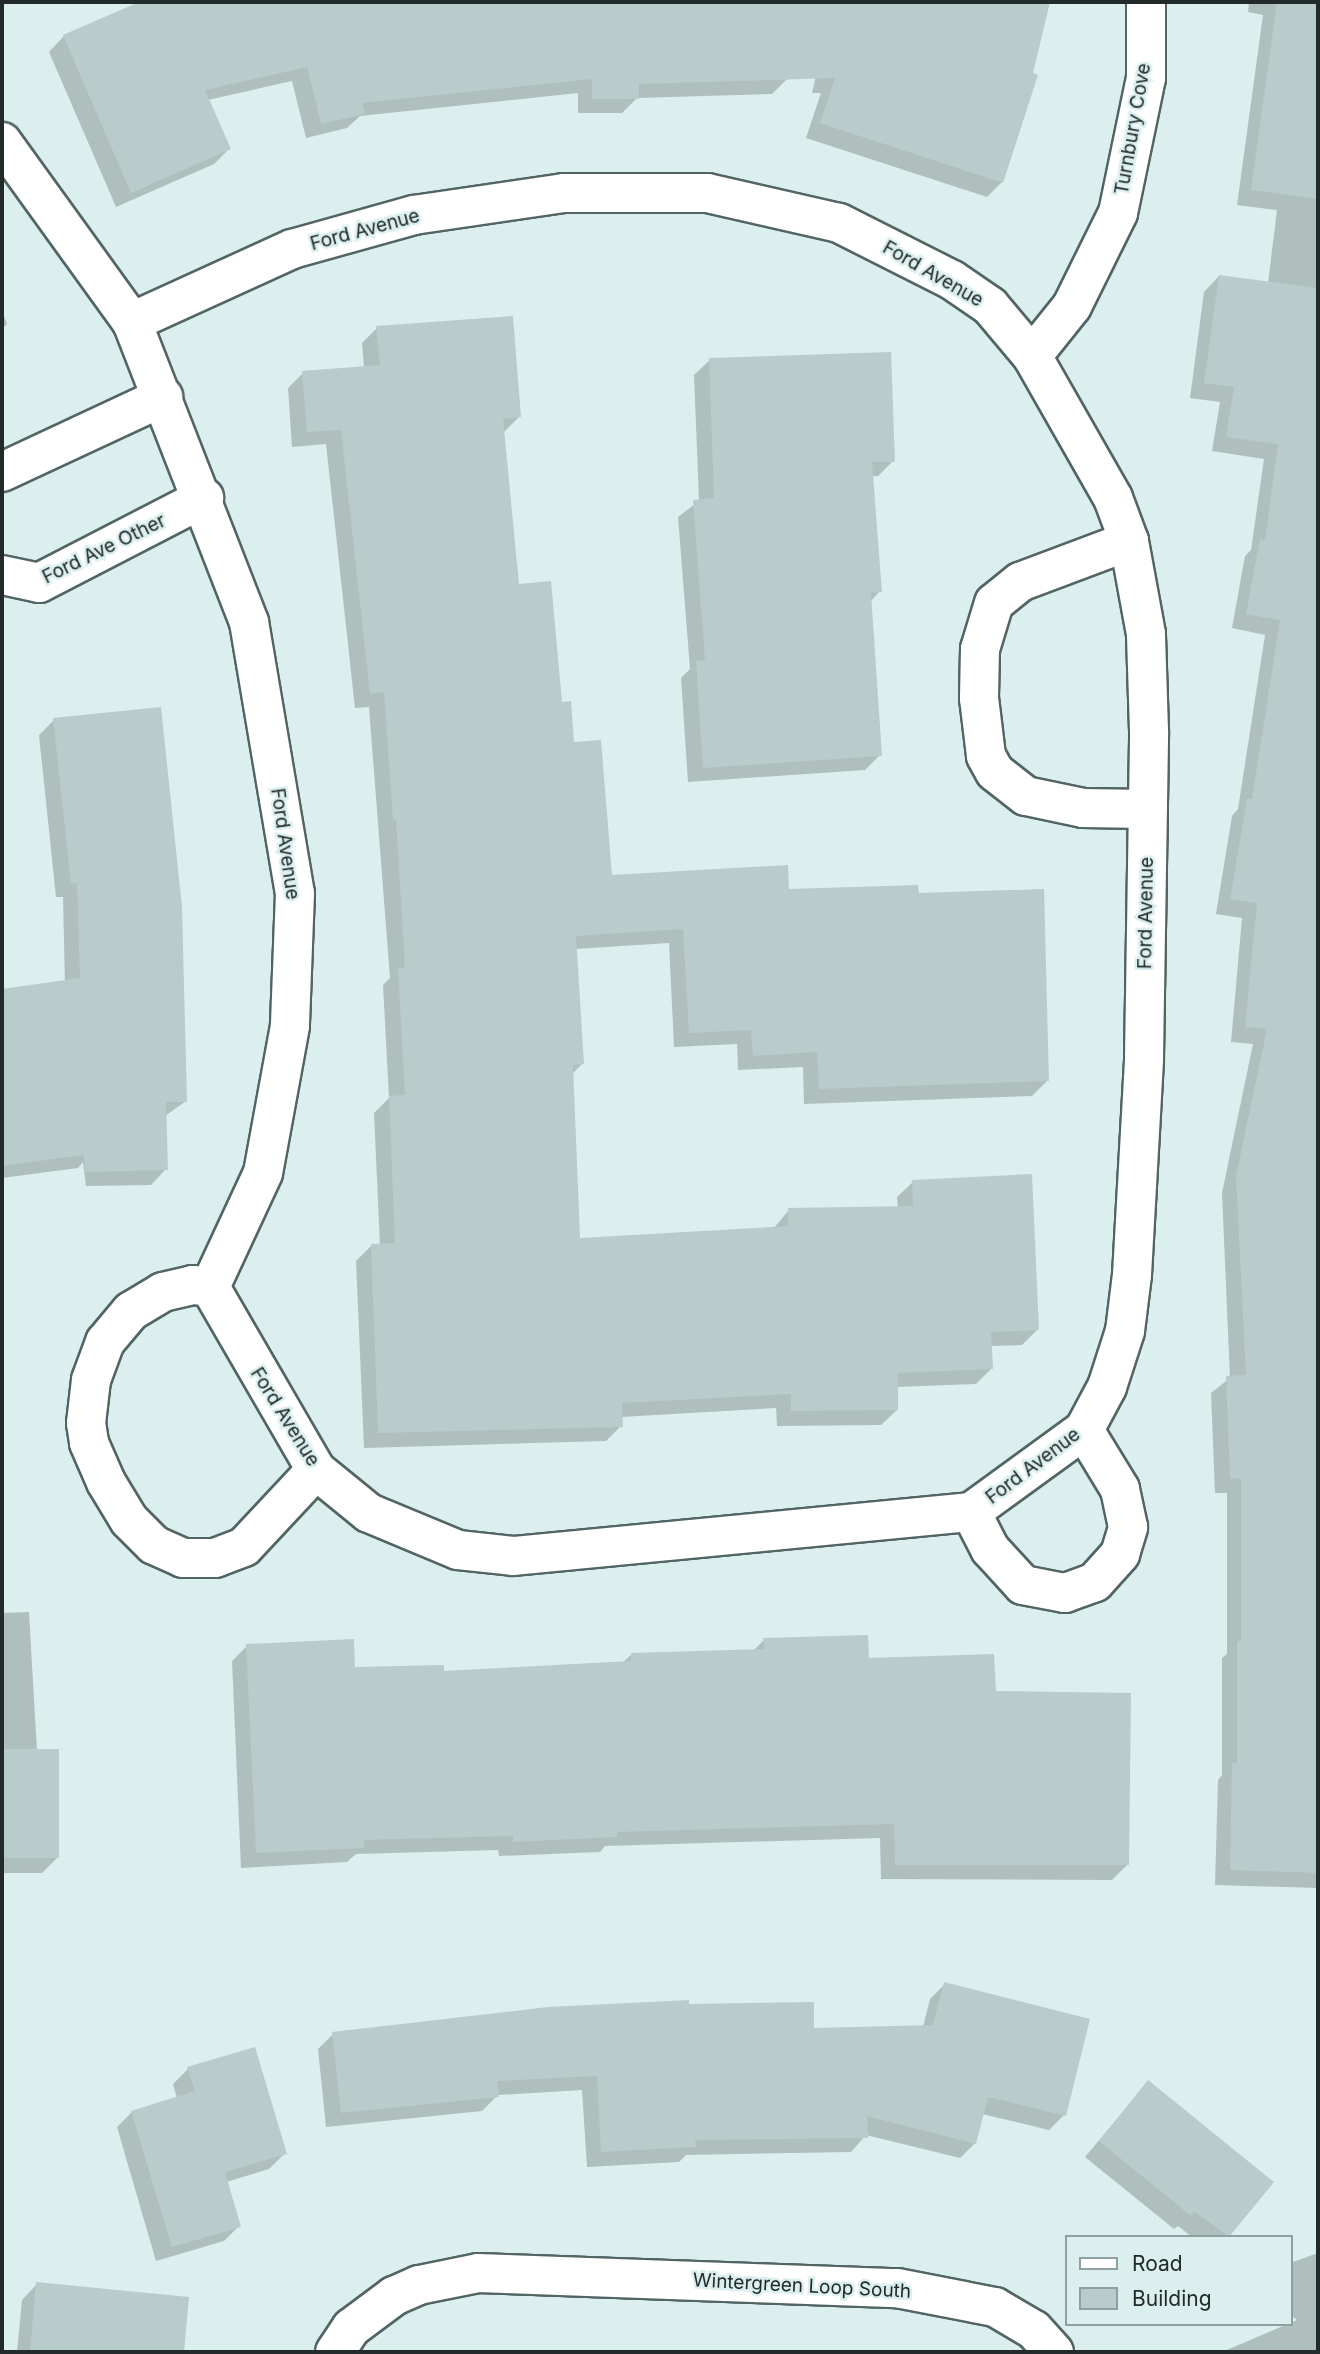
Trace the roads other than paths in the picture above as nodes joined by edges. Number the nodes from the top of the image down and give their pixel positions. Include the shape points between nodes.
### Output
1 (1146, 2) edge
2 (2, 142) edge
3 (132, 323) junction
4 (1032, 356) junction
5 (163, 397) junction
6 (2, 472) edge
7 (204, 498) junction
8 (1129, 541) junction
9 (2, 575) edge
10 (1148, 809) junction
11 (210, 1287) junction
12 (1084, 1430) junction
13 (316, 1470) junction
14 (971, 1512) junction
15 (335, 2352) edge
16 (1054, 2352) edge

1 - 4 street, Turnbury Cove via 1146,78 1118,213 1072,306
2 - 3 street, Ford Avenue
3 - 4 street, Ford Avenue via 292,249 414,215 564,194 708,193 839,223 951,280 990,306
3 - 5 street, Ford Avenue
4 - 8 street, Ford Avenue via 1113,498
5 - 6 street
5 - 7 street, Ford Avenue
7 - 9 street, Ford Ave Other via 39,583
7 - 11 street, Ford Avenue via 249,622 295,893 290,1026 262,1173
8 - 10 street, Ford Avenue via 1139,582 1149,672
8 - 10 street via 1020,582 994,603 980,649 979,698 986,756 995,772 1026,796 1083,807
10 - 12 street, Ford Avenue via 1144,1058 1132,1275 1125,1331 1107,1387
11 - 13 street, Ford Avenue
11 - 13 street via 192,1285 163,1292 131,1311 106,1342 91,1380 86,1423 89,1443 106,1482 129,1520 154,1545 183,1558 215,1559 244,1547
12 - 14 street, Ford Avenue
12 - 14 street via 1120,1489 1128,1527 1120,1554 1095,1582 1065,1593 1023,1585 990,1549
13 - 14 street, Ford Avenue via 369,1513 458,1550 513,1556
15 - 16 street, Wintergreen Loop South via 351,2328 394,2296 419,2285 478,2273 909,2290 995,2307 1034,2330

